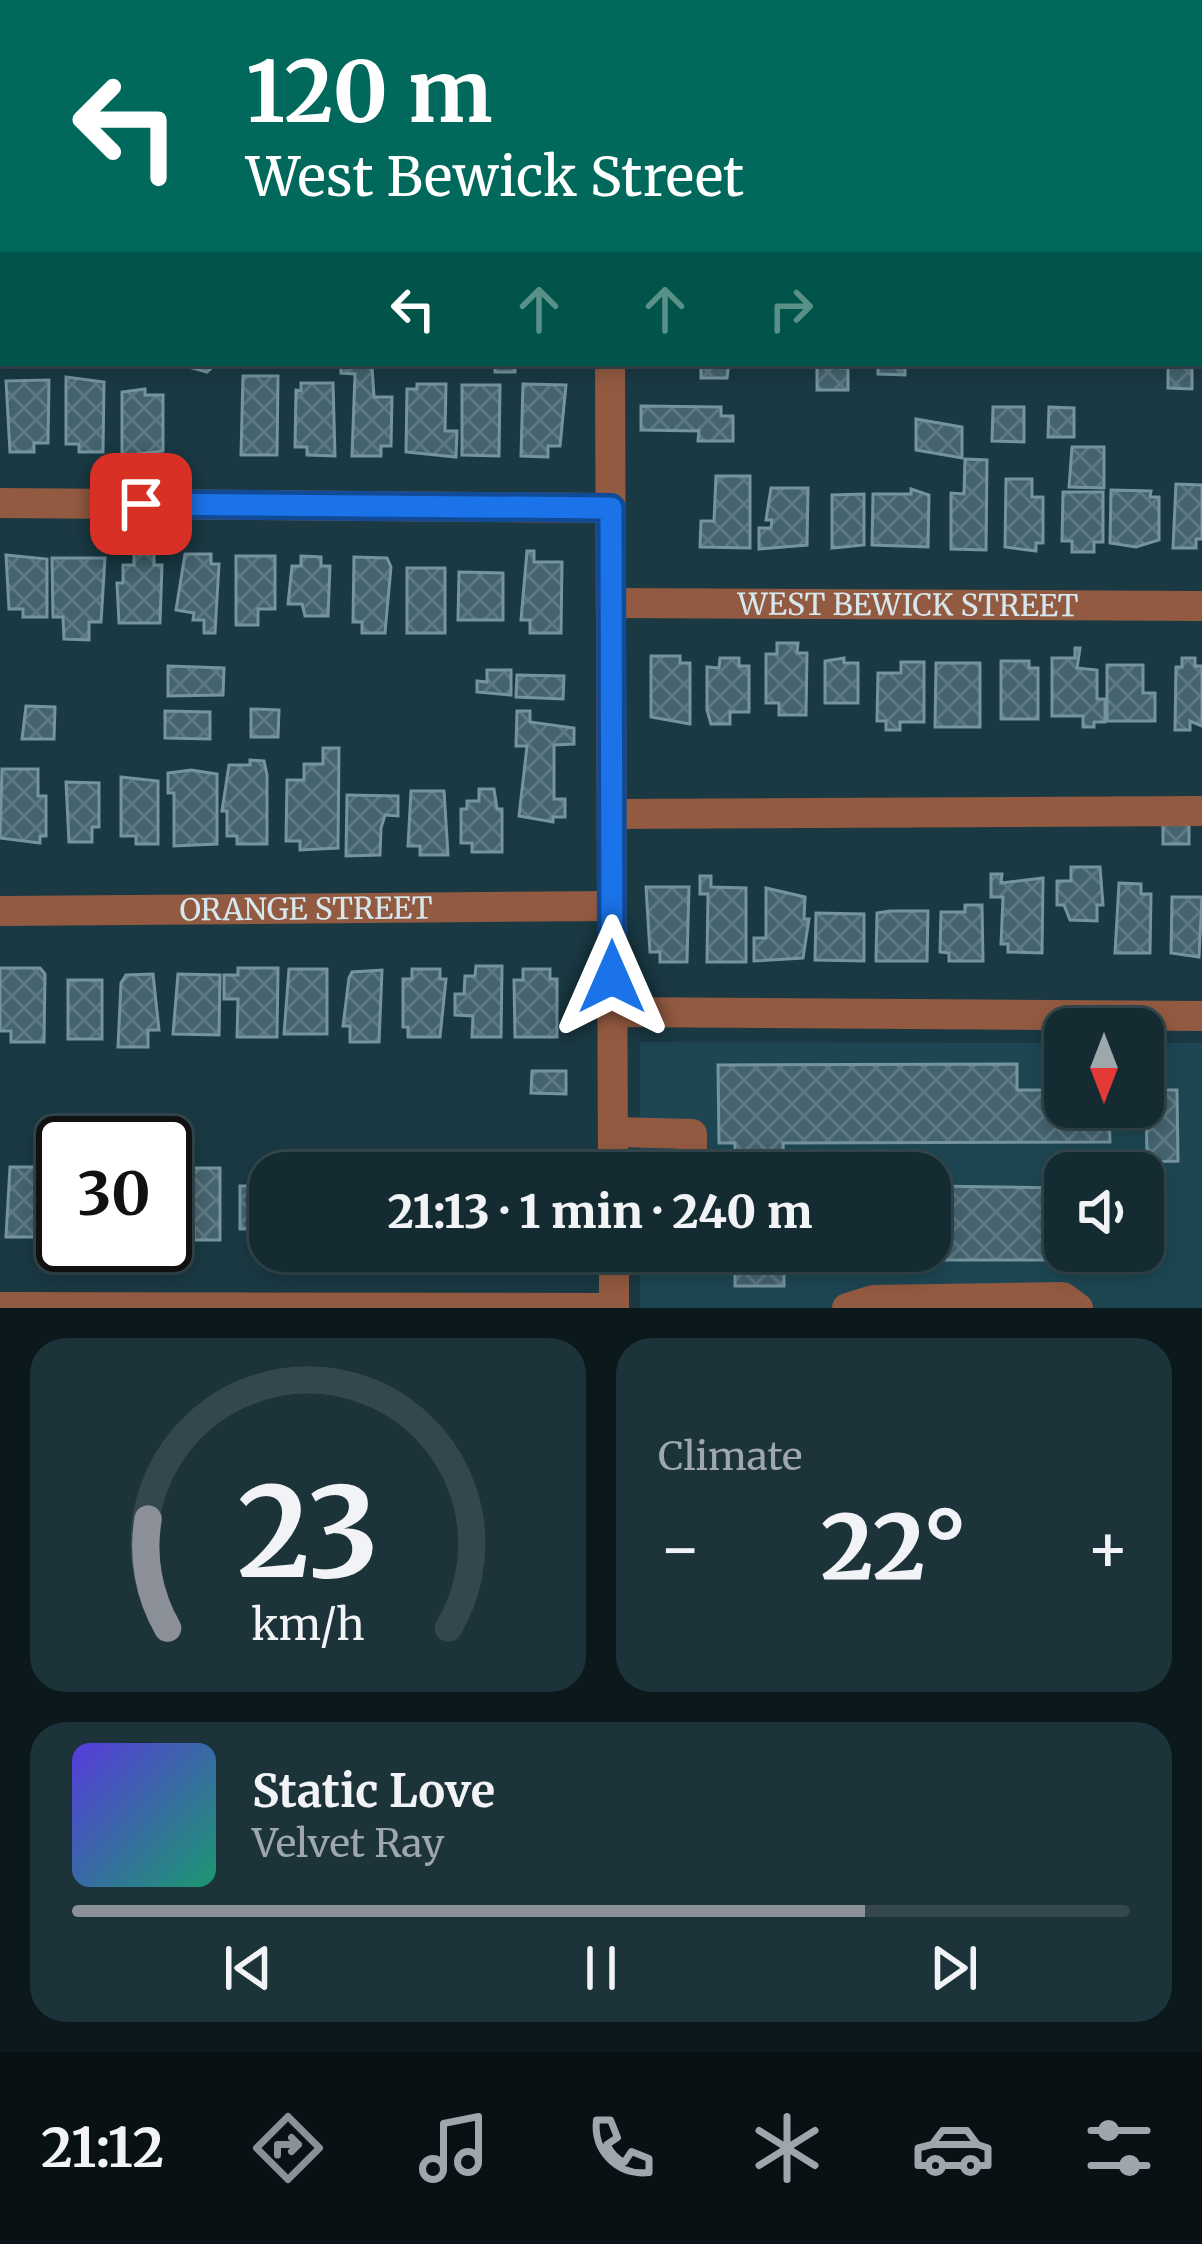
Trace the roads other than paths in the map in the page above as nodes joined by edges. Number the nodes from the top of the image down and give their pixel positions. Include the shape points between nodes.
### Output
1 (610, 366) edge
2 (0, 503) edge
3 (611, 508) junction
4 (611, 603) junction
5 (1202, 606) edge
6 (1202, 811) edge
7 (612, 814) junction
8 (612, 906) junction
9 (0, 911) edge
10 (613, 1012) junction
11 (1202, 1016) edge
12 (613, 1132) junction
13 (613, 1152) edge
14 (692, 1152) edge
15 (614, 1272) edge
16 (0, 1306) edge
17 (175, 1307) edge
18 (391, 1307) edge
19 (614, 1308) edge
20 (847, 1308) edge
21 (1078, 1308) edge

1 - 3 street
2 - 3 street
3 - 4 street
4 - 5 street, WEST BEWICK STREET
4 - 7 street
6 - 7 street
7 - 8 street
8 - 9 street, ORANGE STREET
8 - 10 street
10 - 11 street
10 - 12 street
12 - 13 street
12 - 14 street via 692,1134
15 - 19 street
16 - 17 street
17 - 18 street
18 - 19 street
20 - 21 street via 874,1300 1063,1298

